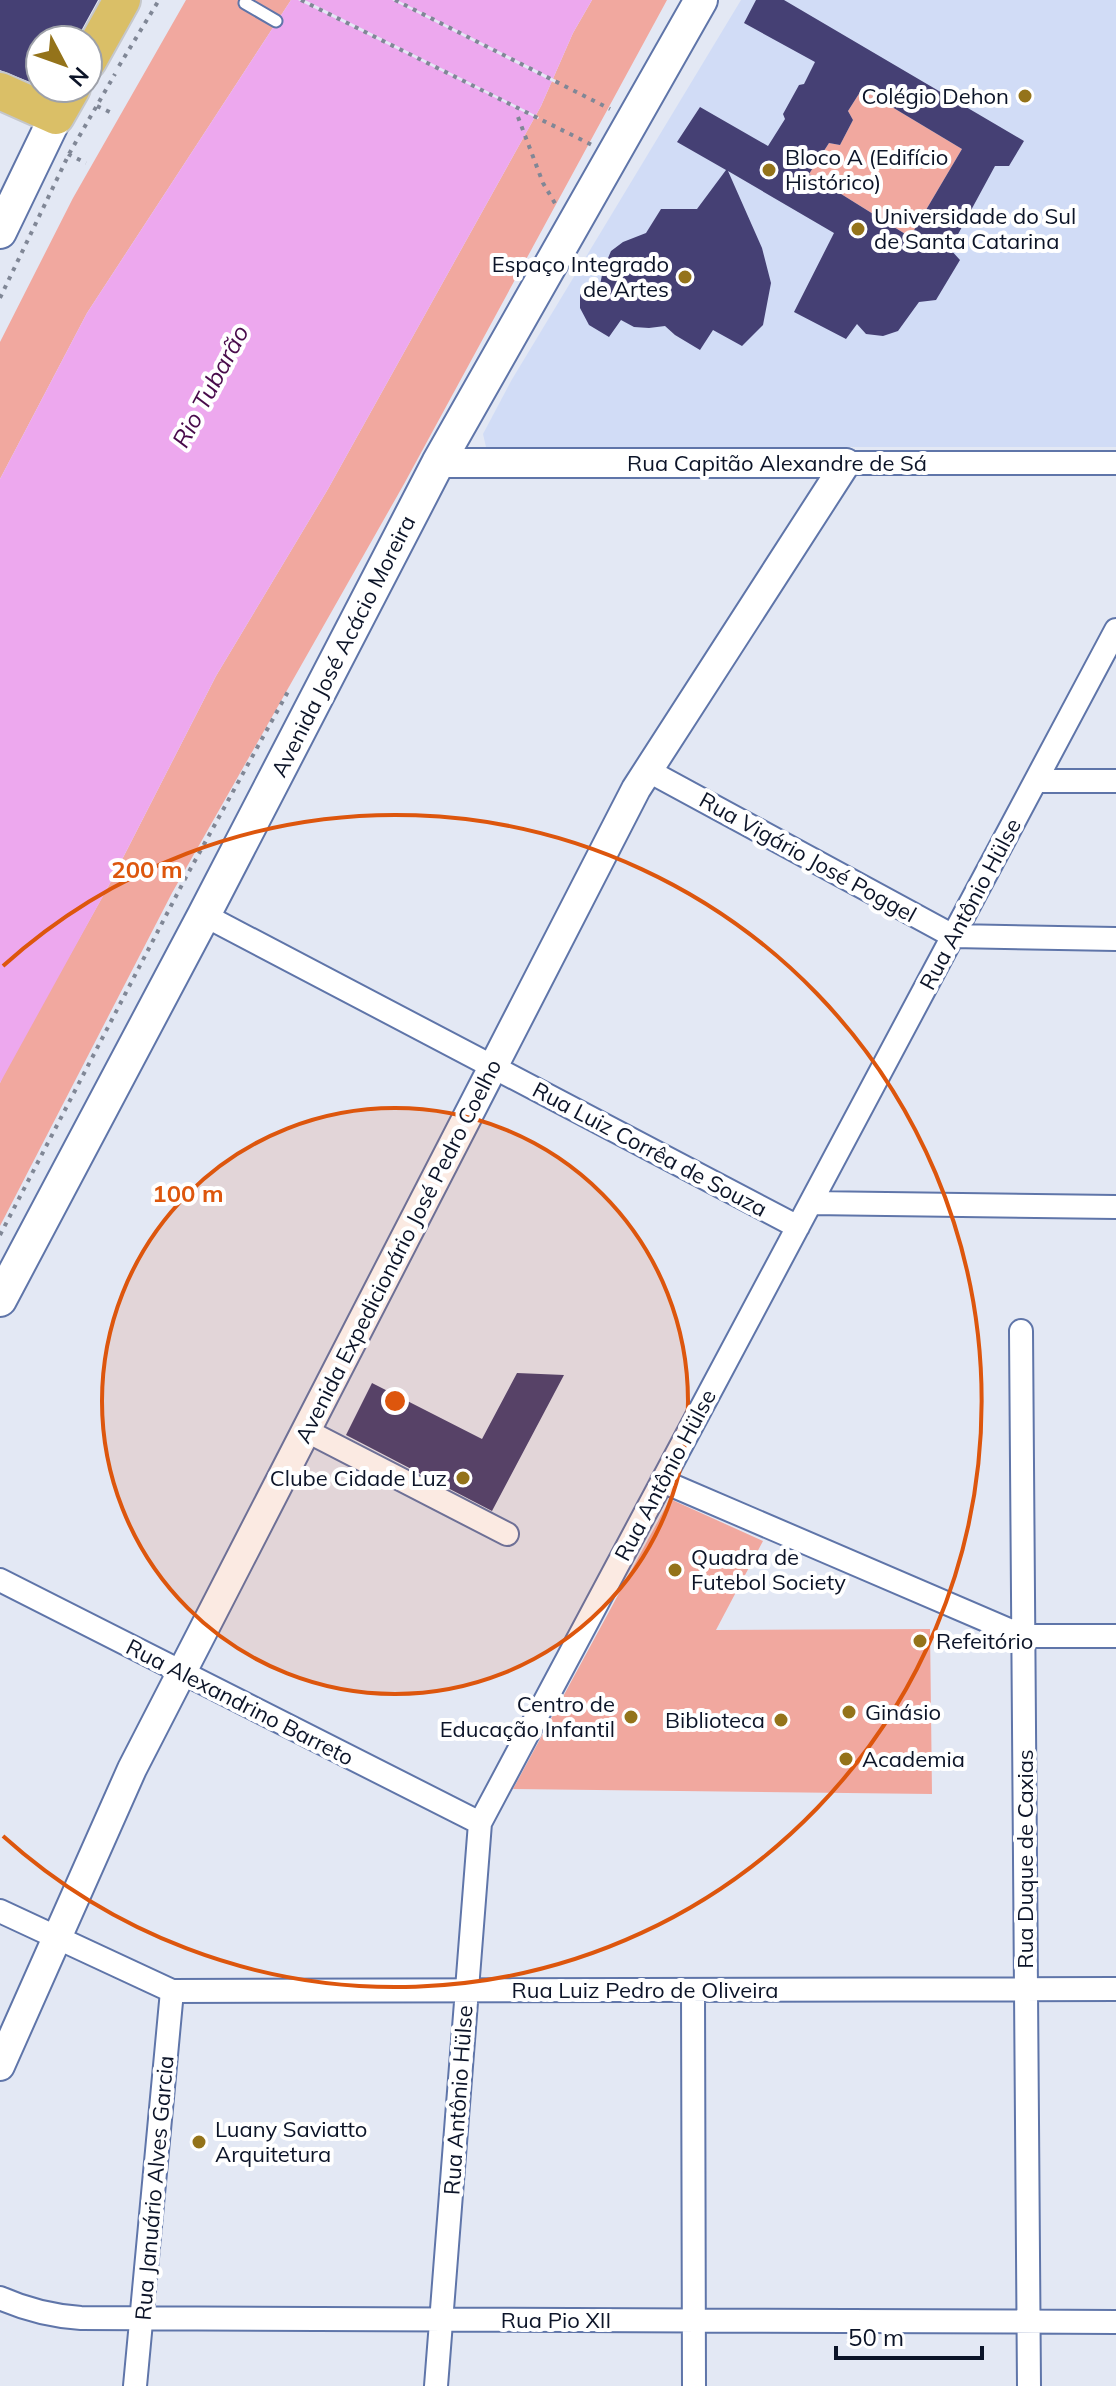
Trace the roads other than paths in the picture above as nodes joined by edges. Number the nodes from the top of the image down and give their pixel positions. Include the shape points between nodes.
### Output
1 (122, 0) edge
2 (701, 0) edge
3 (245, 3) dead end
4 (276, 21) dead end
5 (104, 32) edge
6 (0, 91) edge
7 (24, 95) edge
8 (63, 104) edge
9 (0, 232) edge
10 (438, 463) junction
11 (846, 463) junction
12 (1116, 463) edge
13 (1116, 630) edge
14 (647, 770) junction
15 (1036, 781) junction
16 (1116, 781) edge
17 (204, 915) junction
18 (953, 936) junction
19 (1116, 939) edge
20 (492, 1066) junction
21 (811, 1203) junction
22 (1116, 1207) edge
23 (798, 1227) junction
24 (0, 1300) edge
25 (1021, 1331) dead end
26 (305, 1430) junction
27 (662, 1481) junction
28 (507, 1534) dead end
29 (0, 1580) edge
30 (1023, 1636) junction
31 (1116, 1636) edge
32 (181, 1672) junction
33 (480, 1823) junction
34 (0, 1911) edge
35 (57, 1937) junction
36 (1026, 1989) junction
37 (1116, 1989) edge
38 (467, 1990) junction
39 (693, 1990) junction
40 (172, 1991) junction
41 (0, 2066) edge
42 (0, 2298) edge
43 (141, 2318) junction
44 (441, 2319) junction
45 (694, 2320) junction
46 (1028, 2321) junction
47 (1116, 2322) edge
48 (135, 2386) edge
49 (436, 2386) edge
50 (694, 2386) edge
51 (1029, 2386) edge

1 - 5 main road
2 - 10 main road, Avenida José Acácio Moreira
3 - 4 lane
6 - 7 main road
8 - 9 main road
10 - 11 street, Rua Capitão Alexandre de Sá
10 - 17 main road, Avenida José Acácio Moreira
11 - 12 street, Rua Capitão Alexandre de Sá
11 - 14 street, Avenida Expedicionário José Pedro Coelho
13 - 15 street, Rua Antônio Hülse
14 - 18 street, Rua Vigário José Poggel
14 - 20 street, Avenida Expedicionário José Pedro Coelho
15 - 16 street
15 - 18 street, Rua Antônio Hülse
17 - 20 street, Rua Luiz Corrêa de Souza
17 - 24 main road, Avenida José Acácio Moreira
18 - 19 street, Rua Vigário José Poggel
18 - 21 street, Rua Antônio Hülse
20 - 23 street, Rua Luiz Corrêa de Souza
20 - 26 street, Avenida Expedicionário José Pedro Coelho
21 - 22 street
21 - 23 street, Rua Antônio Hülse
23 - 27 street, Rua Antônio Hülse
25 - 30 street, Rua Duque de Caxias
26 - 28 street
26 - 32 street, Avenida Expedicionário José Pedro Coelho
27 - 30 street
27 - 33 street, Rua Antônio Hülse
29 - 32 street, Rua Alexandrino Barreto
30 - 31 street
30 - 36 street, Rua Duque de Caxias
32 - 33 street, Rua Alexandrino Barreto
32 - 35 street, Avenida Expedicionário José Pedro Coelho
33 - 38 street, Rua Antônio Hülse
34 - 35 street, Rua Luiz Pedro de Oliveira
35 - 40 street, Rua Luiz Pedro de Oliveira
35 - 41 street, Avenida Expedicionário José Pedro Coelho
36 - 37 street, Rua Luiz Pedro de Oliveira
36 - 39 street, Rua Luiz Pedro de Oliveira
36 - 46 street, Rua Duque de Caxias
38 - 39 street, Rua Luiz Pedro de Oliveira
38 - 40 street, Rua Luiz Pedro de Oliveira
38 - 44 street, Rua Antônio Hülse
39 - 45 street
40 - 43 street, Rua Januário Alves Garcia
42 - 43 street, Rua Pio XII via 52,2316
43 - 44 street, Rua Pio XII
43 - 48 street, Rua Januário Alves Garcia
44 - 45 street, Rua Pio XII
44 - 49 street, Rua Antônio Hülse
45 - 46 street, Rua Pio XII
45 - 50 street
46 - 47 street, Rua Pio XII
46 - 51 street, Rua Duque de Caxias

